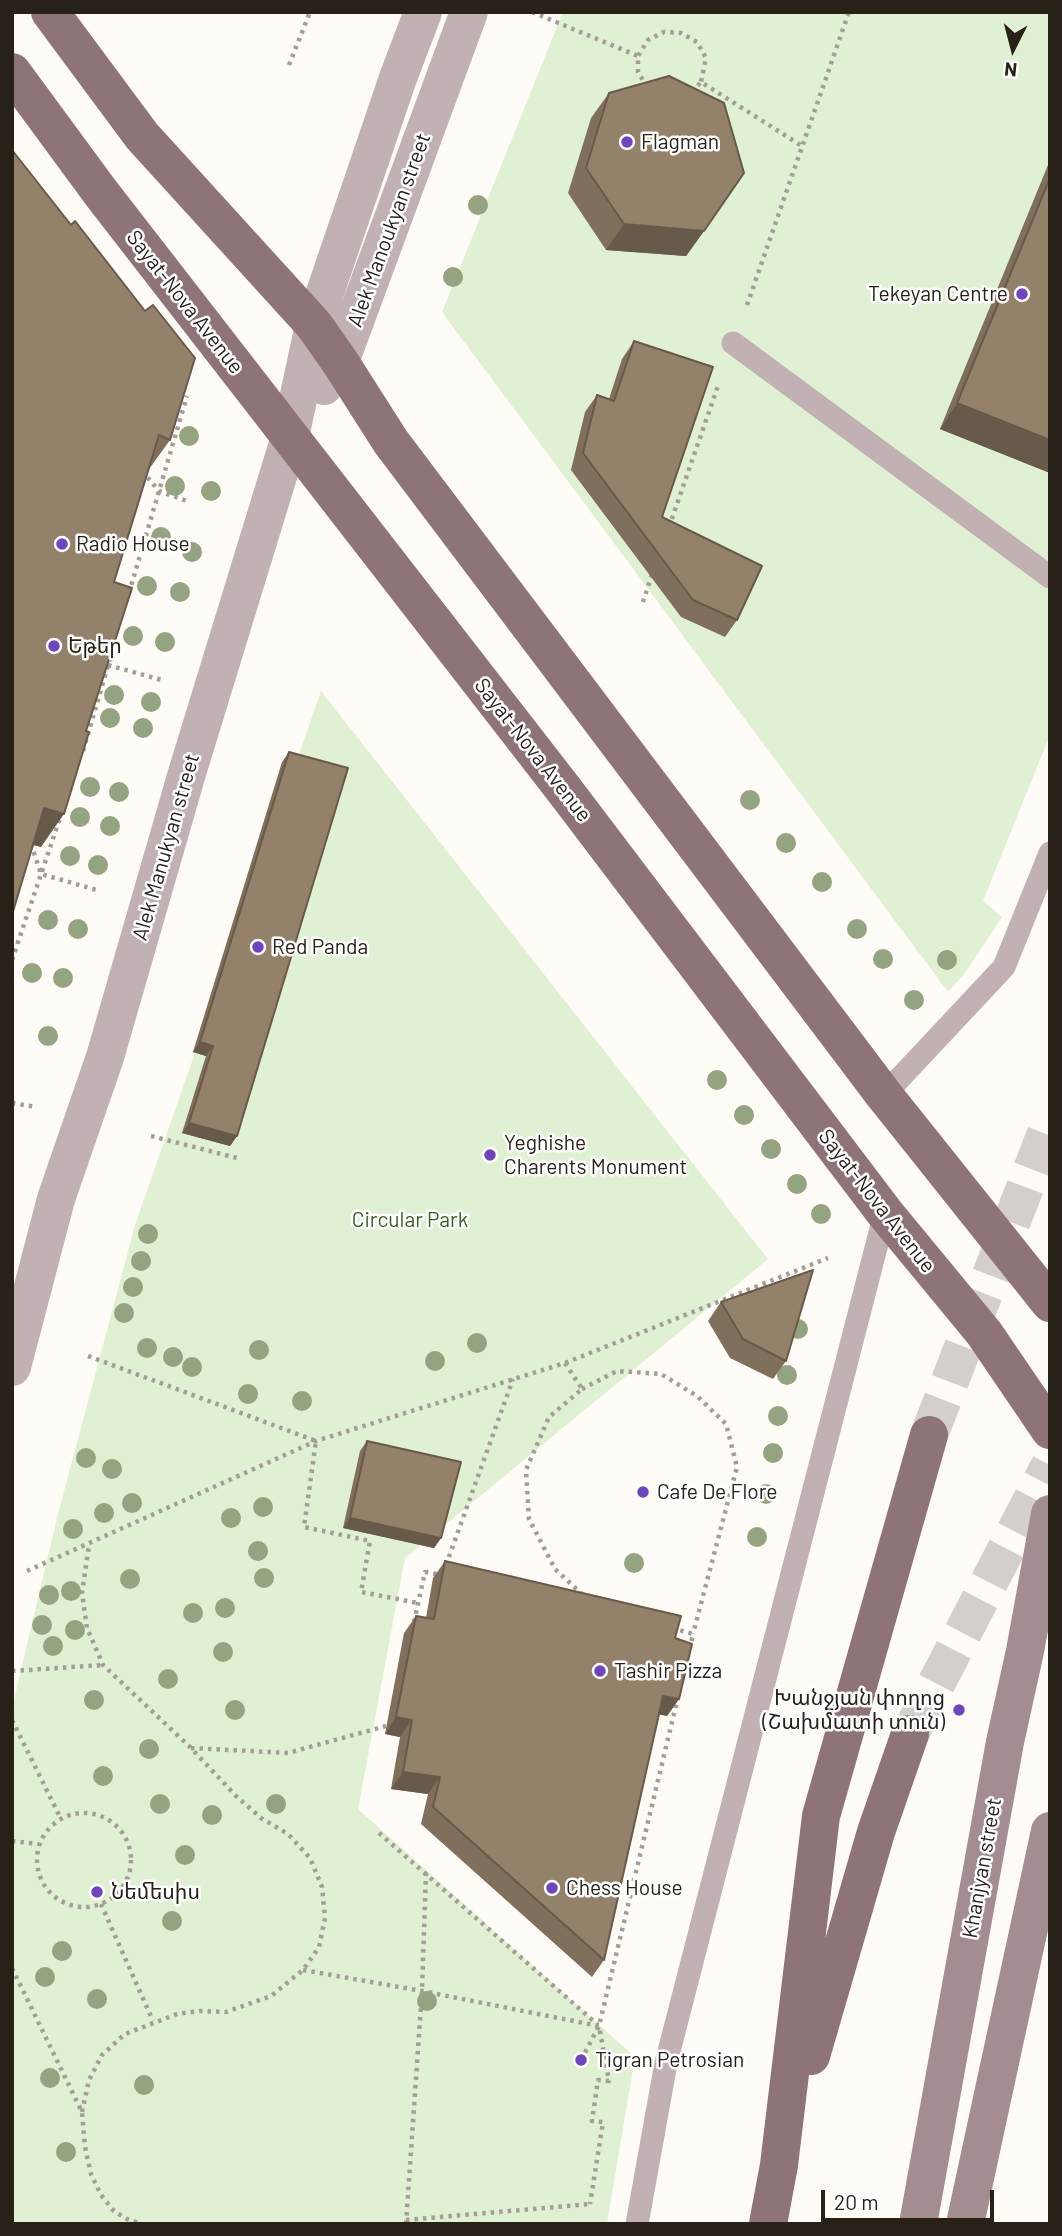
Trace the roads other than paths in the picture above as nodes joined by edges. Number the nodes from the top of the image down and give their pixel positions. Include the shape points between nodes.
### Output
1 (50, 12) edge
2 (423, 12) edge
3 (469, 12) edge
4 (12, 72) edge
5 (314, 325) junction
6 (733, 343) dead end
7 (340, 362) junction
8 (290, 437) junction
9 (1050, 578) edge
10 (1050, 853) edge
11 (884, 1095) junction
12 (884, 1213) junction
13 (1050, 1303) edge
14 (12, 1367) edge
15 (1050, 1430) edge
16 (929, 1435) tunnel mouth
17 (1050, 1514) edge
18 (910, 1734) tunnel mouth
19 (1050, 1831) edge
20 (779, 2165) junction
21 (637, 2224) edge
22 (768, 2224) edge
23 (918, 2224) edge
24 (965, 2224) edge

1 - 5 main road via 142,136
2 - 5 street, Alek Manoukyan street
3 - 7 street, Alek Manoukyan street
4 - 8 main road, Sayat-Nova Avenue
5 - 7 main road
5 - 8 street, Alek Manukyan street
6 - 9 lane
7 - 8 street, Alek Manoukyan street
7 - 11 main road via 391,442
8 - 12 main road, Sayat-Nova Avenue
8 - 14 street, Alek Manukyan street via 105,1057 56,1199
10 - 11 lane via 1004,967
11 - 13 main road
12 - 15 main road, Sayat-Nova Avenue via 984,1334
12 - 21 lane via 666,2063
16 - 20 main road via 821,1816
17 - 23 main road, Khanjyan street
18 - 20 main road via 876,1832
19 - 24 main road
20 - 22 main road

